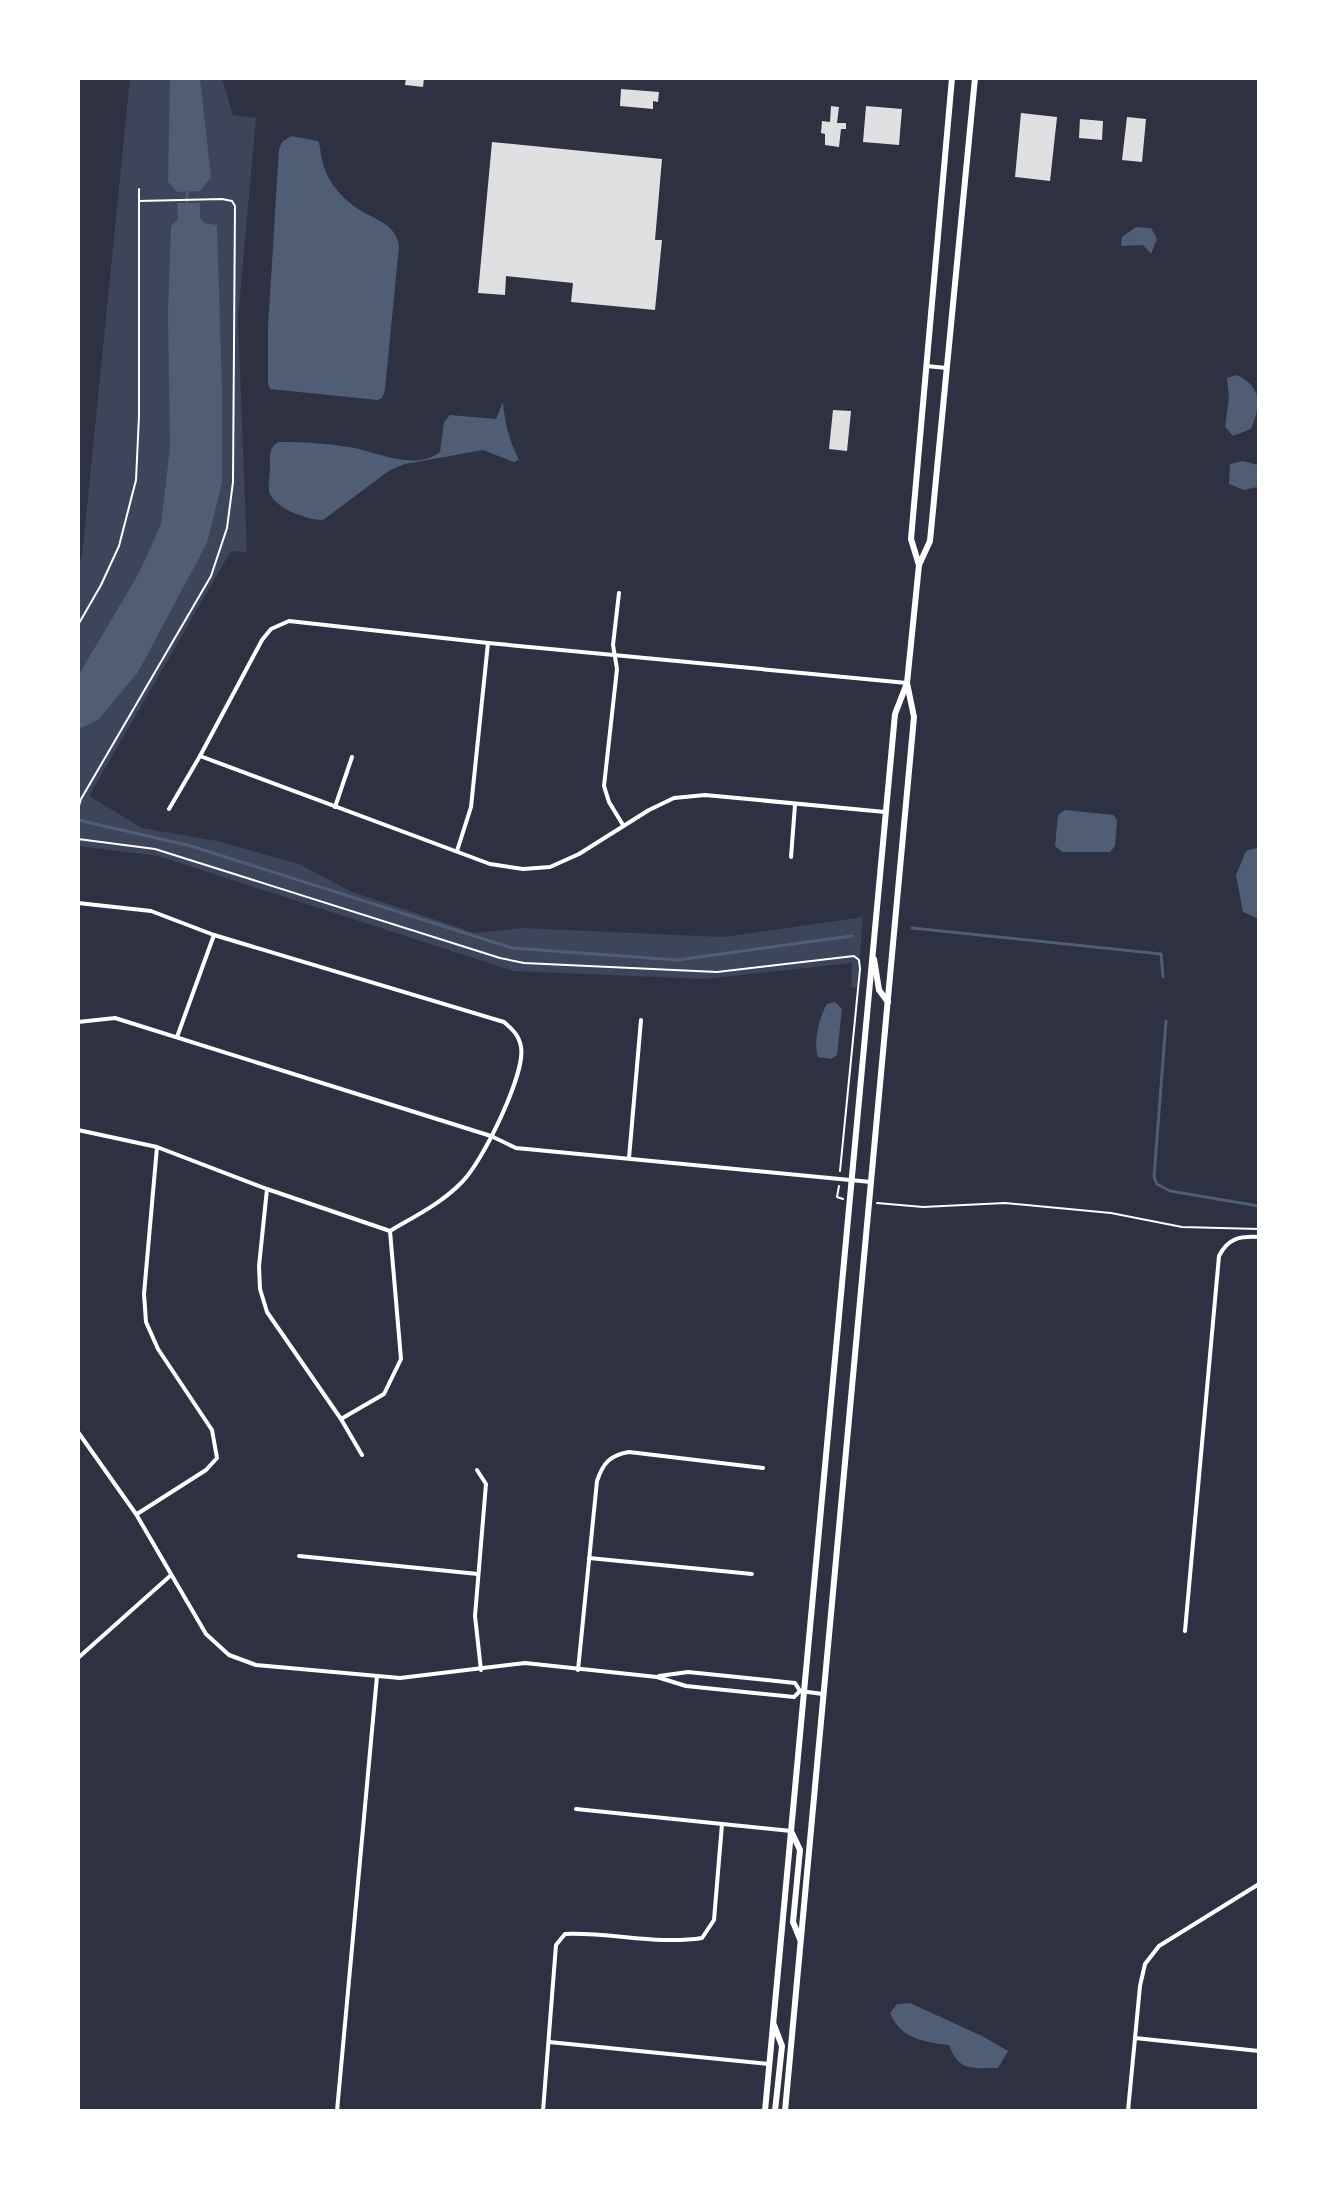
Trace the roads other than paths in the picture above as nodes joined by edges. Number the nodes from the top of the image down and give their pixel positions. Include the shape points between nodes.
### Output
1 (952, 78) edge
2 (975, 78) edge
3 (926, 366) junction
4 (947, 368) junction
5 (919, 565) junction
6 (619, 593) dead end
7 (488, 643) junction
8 (615, 656) junction
9 (907, 683) junction
10 (200, 756) junction
11 (352, 757) dead end
12 (795, 805) junction
13 (335, 807) junction
14 (169, 809) dead end
15 (885, 812) junction
16 (623, 825) junction
17 (457, 851) junction
18 (791, 857) dead end
19 (78, 903) edge
20 (214, 935) junction
21 (872, 952) junction
22 (888, 1002) junction
23 (641, 1020) dead end
24 (78, 1022) edge
25 (177, 1037) junction
26 (78, 1130) edge
27 (491, 1136) junction
28 (157, 1147) junction
29 (629, 1158) junction
30 (850, 1180) junction
31 (871, 1182) junction
32 (267, 1189) junction
33 (390, 1231) junction
34 (1259, 1237) edge
35 (341, 1419) junction
36 (78, 1432) edge
37 (362, 1455) dead end
38 (763, 1468) dead end
39 (477, 1470) dead end
40 (136, 1514) junction
41 (299, 1556) dead end
42 (589, 1558) junction
43 (478, 1574) junction
44 (752, 1574) dead end
45 (170, 1576) junction
46 (1185, 1631) dead end
47 (78, 1658) edge
48 (481, 1670) junction
49 (578, 1670) junction
50 (377, 1676) junction
51 (657, 1677) junction
52 (802, 1692) junction
53 (823, 1694) junction
54 (576, 1809) dead end
55 (722, 1824) junction
56 (791, 1831) junction
57 (1259, 1884) edge
58 (801, 1942) junction
59 (773, 2021) junction
60 (1135, 2038) junction
61 (549, 2042) junction
62 (1259, 2051) edge
63 (769, 2064) junction
64 (337, 2111) edge
65 (543, 2111) edge
66 (765, 2111) edge
67 (775, 2111) edge
68 (785, 2111) edge
69 (1128, 2111) edge

1 - 3 main road
2 - 4 main road
3 - 4 street
3 - 5 main road via 911,539
4 - 5 main road via 930,541
5 - 9 main road
6 - 8 street
7 - 8 street
7 - 10 street via 289,621 262,640
7 - 17 street via 471,807
8 - 9 street
8 - 16 street via 604,786
9 - 15 main road via 895,714
9 - 22 main road via 914,717
10 - 13 street
10 - 14 street
11 - 13 street
12 - 15 street
12 - 16 street via 705,795 674,798
12 - 18 street
13 - 17 street
15 - 21 main road
16 - 17 street via 550,867 490,864
19 - 20 street via 151,911
20 - 25 street
20 - 27 street via 504,1022 518,1034 522,1051 518,1074
21 - 22 main road via 879,990
21 - 30 main road
22 - 31 main road
23 - 29 street
24 - 25 street via 115,1018
25 - 27 street
26 - 28 street
27 - 29 street via 516,1148
27 - 33 street via 466,1179 450,1195
28 - 32 street
28 - 40 street via 146,1322 212,1430 217,1458
29 - 30 street
30 - 31 street
30 - 52 main road
31 - 53 main road
32 - 33 street
32 - 35 street via 259,1266 267,1312
33 - 35 street via 401,1359 384,1394
34 - 46 street via 1234,1238 1219,1256
35 - 37 street
36 - 40 street
38 - 42 street via 615,1454 602,1465 597,1481
39 - 43 street via 486,1484
40 - 45 street
41 - 43 street
42 - 44 street
42 - 49 street
43 - 48 street via 475,1616
45 - 47 street
45 - 50 street via 206,1634 229,1655 256,1665
48 - 49 street via 525,1663
48 - 50 street
49 - 51 street
50 - 64 street
51 - 52 street via 686,1686 794,1697
51 - 52 street via 688,1672 780,1681 795,1683
52 - 53 street
52 - 56 main road
53 - 58 main road
54 - 55 street
55 - 56 street
55 - 61 street via 714,1920 702,1938 565,1934 556,1945
56 - 58 main road via 800,1850 793,1922
56 - 59 main road
57 - 60 street via 1159,1946 1145,1964
58 - 68 main road
59 - 63 main road
59 - 67 main road via 782,2046
60 - 62 street
60 - 69 street
61 - 63 street
61 - 65 street
63 - 66 main road

